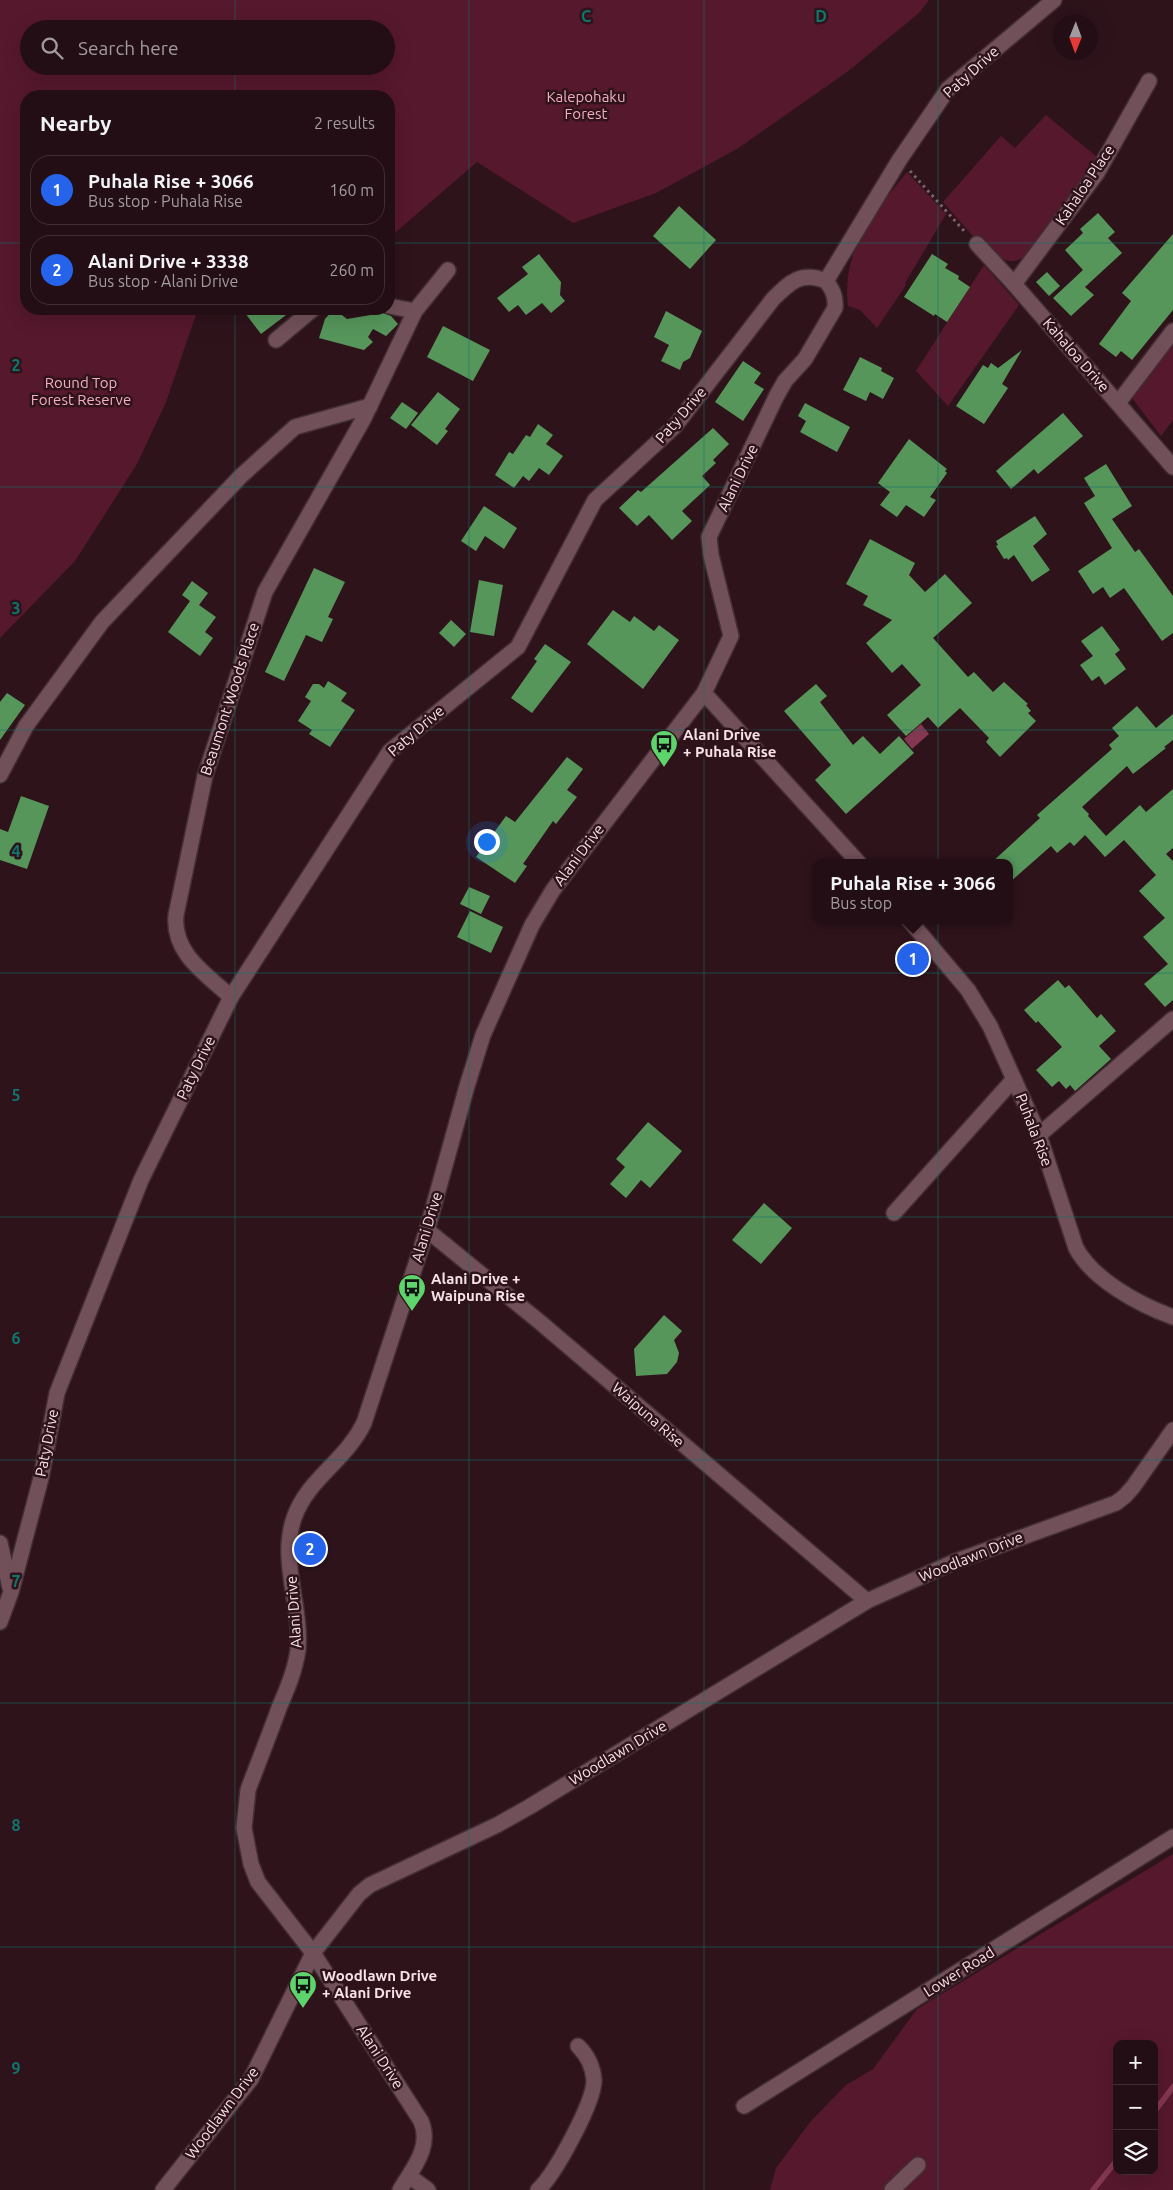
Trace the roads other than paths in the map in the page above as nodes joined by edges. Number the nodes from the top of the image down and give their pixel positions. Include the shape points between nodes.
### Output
1 (1054, 0) edge
2 (1149, 81) dead end
3 (977, 244) road end
4 (448, 270) dead end
5 (826, 281) junction
6 (1014, 284) junction
7 (395, 307) edge
8 (415, 311) junction
9 (306, 315) edge
10 (1173, 331) edge
11 (276, 340) dead end
12 (1118, 403) junction
13 (370, 406) junction
14 (1173, 467) edge
15 (704, 692) junction
16 (0, 775) edge
17 (855, 859) edge
18 (912, 924) edge
19 (231, 996) junction
20 (1173, 1019) edge
21 (1014, 1079) junction
22 (1039, 1136) junction
23 (894, 1213) dead end
24 (427, 1230) junction
25 (1173, 1317) edge
26 (1173, 1430) edge
27 (0, 1543) edge
28 (10, 1592) junction
29 (867, 1601) junction
30 (0, 1622) edge
31 (1173, 1837) edge
32 (313, 1953) junction
33 (578, 2046) dead end
34 (744, 2106) dead end
35 (918, 2165) dead end
36 (408, 2176) junction
37 (163, 2190) edge
38 (400, 2190) edge
39 (428, 2190) edge
40 (538, 2190) edge
41 (892, 2190) edge

1 - 5 street, Paty Drive via 948,89 900,159
2 - 6 street, Kahaloa Place via 1097,173
3 - 6 street, Kahaloa Drive
4 - 8 street, Beaumont Woods Place
5 - 15 street, Alani Drive via 836,300 835,308 805,359 785,381 776,397 709,537 732,636
5 - 19 street, Paty Drive via 814,276 800,278 773,299 675,426 595,500 518,647 390,751
6 - 12 street, Kahaloa Drive
7 - 8 street
8 - 13 street, Beaumont Woods Place
9 - 11 street
10 - 12 street
12 - 14 street, Kahaloa Drive
13 - 16 street via 295,427 241,476 102,622 26,726
13 - 19 street, Beaumont Woods Place via 264,592 205,776 175,929 187,955
15 - 17 street
15 - 24 street, Alani Drive via 553,890 532,926 483,1035
18 - 21 street, Puhala Rise via 968,990 990,1026
19 - 28 street, Paty Drive via 141,1180 57,1393 41,1478
20 - 22 street
21 - 22 street, Puhala Rise
21 - 23 street
22 - 25 street, Puhala Rise via 1083,1261 1135,1300
24 - 29 street, Waipuna Rise
24 - 32 street, Alani Drive via 364,1424 350,1447 306,1493 294,1518 289,1546 298,1634 295,1666 251,1782 245,1809 246,1846 258,1882
26 - 29 street, Woodlawn Drive via 1126,1496 1116,1502 954,1562
27 - 28 street
28 - 30 street, Paty Drive
29 - 32 street, Woodlawn Drive via 529,1807 370,1885 359,1894
31 - 34 street, Lower Road
32 - 36 street, Alani Drive via 423,2126 424,2148
32 - 37 street, Woodlawn Drive via 251,2079
33 - 40 street via 591,2065 594,2080 591,2095 552,2174
35 - 41 street
36 - 38 street, Alani Drive
36 - 39 street

